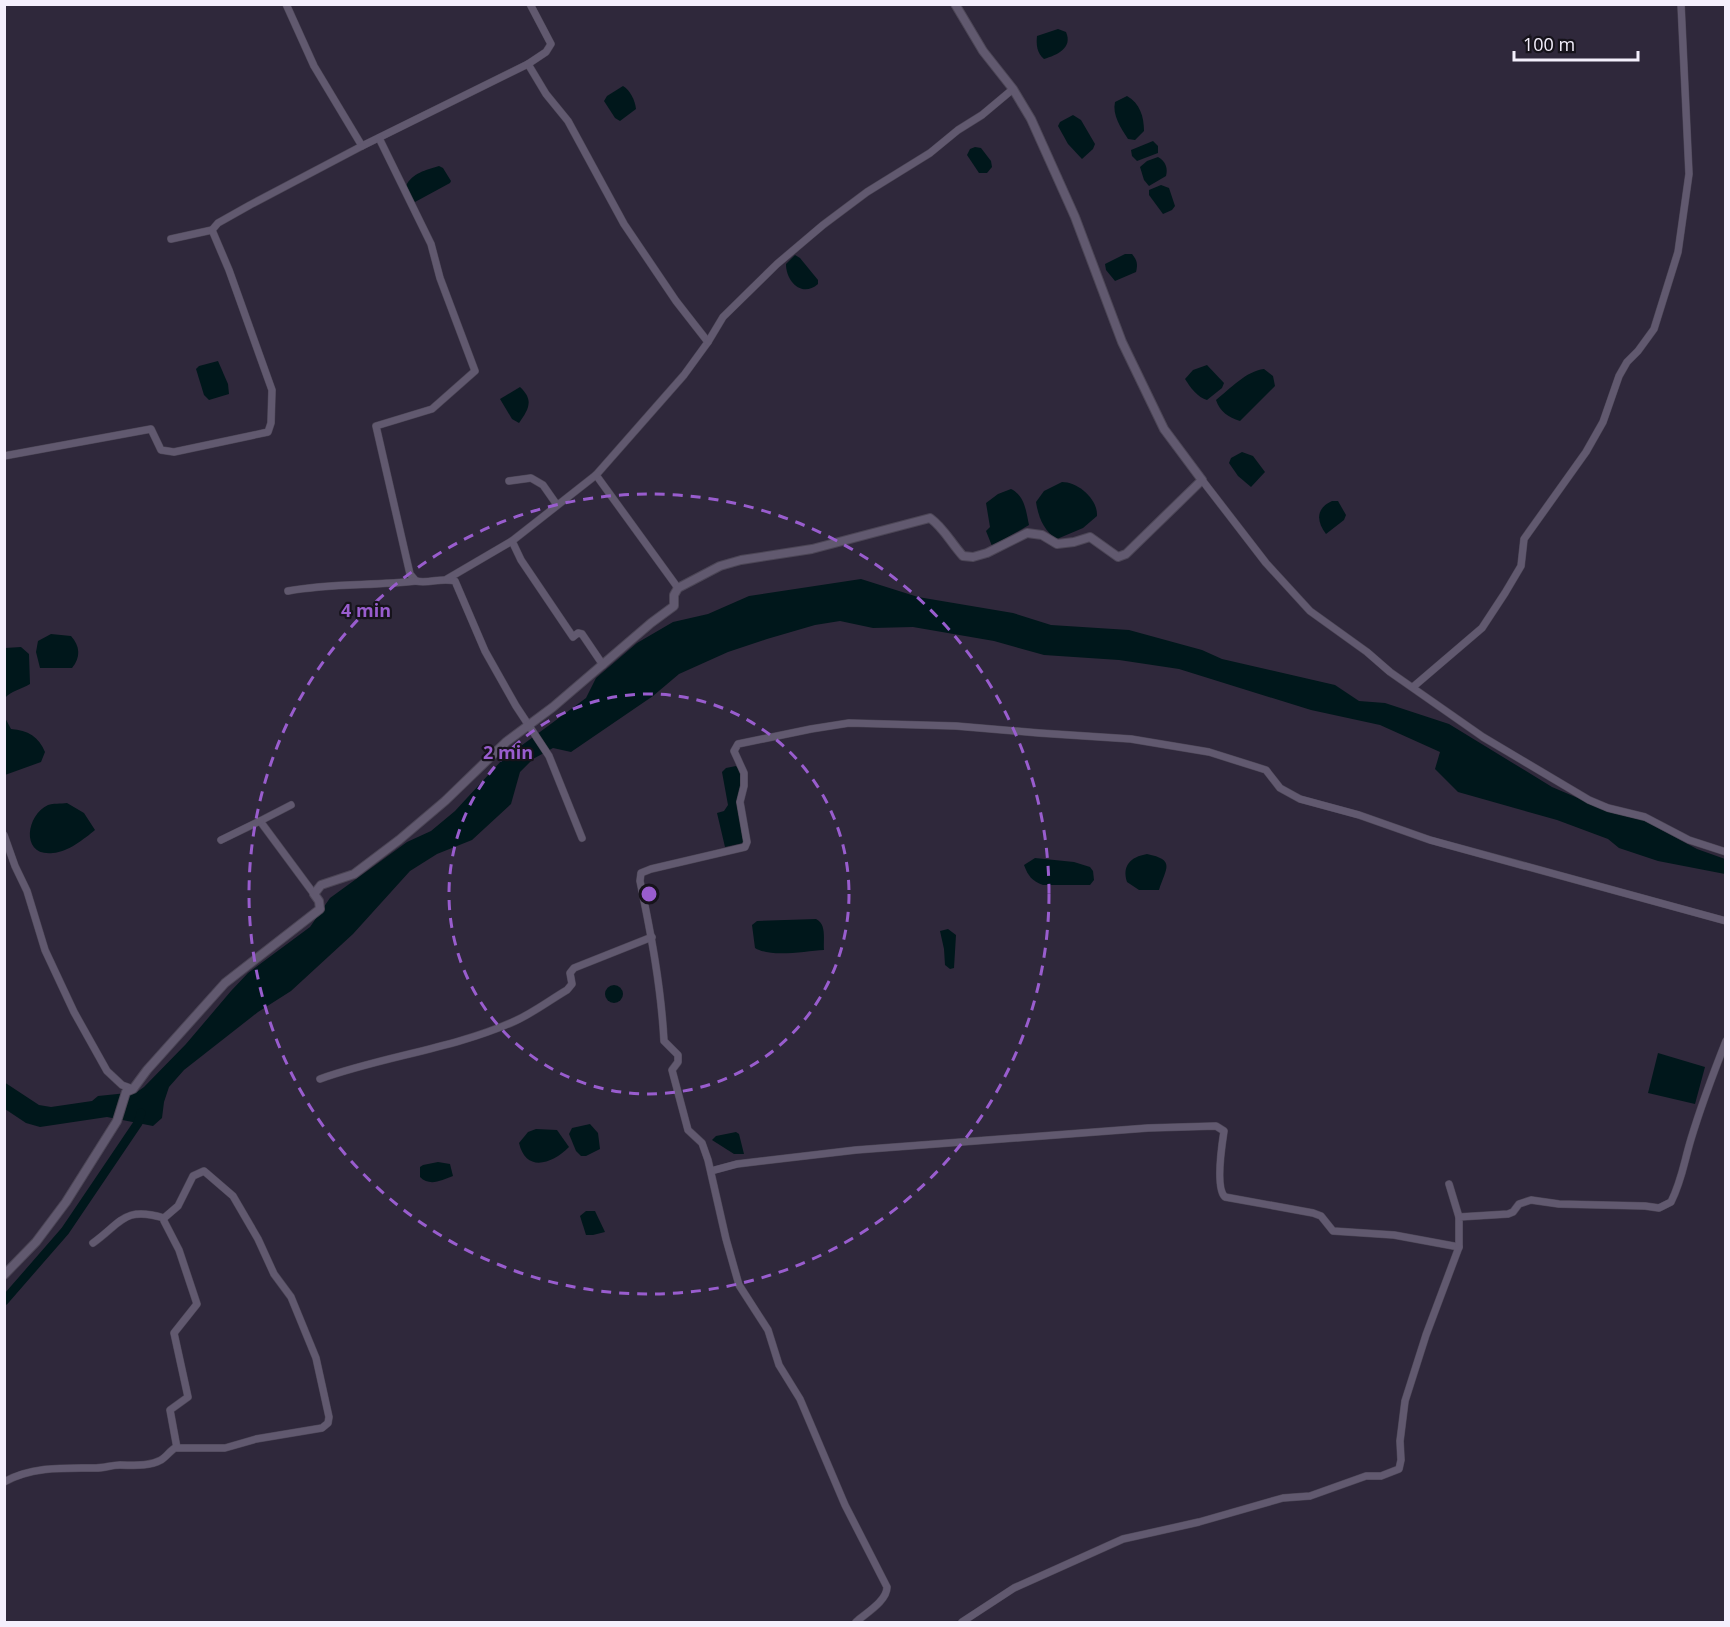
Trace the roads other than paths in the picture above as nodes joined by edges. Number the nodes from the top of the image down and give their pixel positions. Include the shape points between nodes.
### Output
1 (286, 4) edge
2 (530, 4) edge
3 (955, 4) edge
4 (1681, 4) edge
5 (528, 64) junction
6 (1013, 89) junction
7 (379, 138) junction
8 (362, 146) junction
9 (212, 230) junction
10 (171, 239) dead end
11 (708, 342) junction
12 (4, 456) edge
13 (596, 475) junction
14 (1202, 480) junction
15 (509, 482) dead end
16 (557, 506) junction
17 (512, 541) junction
18 (447, 579) junction
19 (416, 581) junction
20 (678, 588) junction
21 (288, 591) dead end
22 (603, 664) junction
23 (1413, 687) junction
24 (531, 728) junction
25 (291, 805) dead end
26 (260, 821) junction
27 (4, 835) edge
28 (582, 838) dead end
29 (221, 840) dead end
30 (1725, 852) edge
31 (314, 894) junction
32 (1725, 921) edge
33 (652, 937) junction
34 (1725, 1041) edge
35 (320, 1079) dead end
36 (130, 1090) junction
37 (711, 1171) junction
38 (1449, 1184) dead end
39 (1459, 1217) junction
40 (164, 1218) junction
41 (93, 1243) dead end
42 (1458, 1246) junction
43 (4, 1275) edge
44 (177, 1448) junction
45 (4, 1482) edge
46 (856, 1623) edge
47 (962, 1623) edge

1 - 8 street via 314,66
2 - 5 street via 551,44
3 - 6 street via 983,51
4 - 23 street via 1689,174 1678,252 1654,328 1619,376 1604,422 1586,452 1524,539 1521,566 1506,593 1482,628
5 - 7 street
5 - 11 street via 568,121 630,233
6 - 11 street via 982,116 823,225 723,317
6 - 14 street via 1032,119 1075,217 1122,342 1164,429
7 - 8 street
7 - 19 street via 430,244 475,371 432,409 376,426 410,574
8 - 9 street via 250,205
9 - 10 street
9 - 12 street via 272,390 268,432 174,452 161,450 151,429
11 - 13 street
13 - 16 street
13 - 20 street
14 - 20 street via 1126,554 1118,557 1090,537 1057,544 1042,535 1027,533 987,553 963,556 930,518 812,549 741,560
14 - 23 street via 1266,563 1310,611
15 - 16 street via 531,478 543,485
16 - 17 street
17 - 18 street
17 - 22 street via 573,637 582,634
18 - 19 street
18 - 24 street via 455,581 485,651
19 - 21 street via 313,586
20 - 22 street via 674,606
22 - 24 street
23 - 30 street via 1483,737 1589,800 1645,817 1689,840
24 - 28 street via 549,756
24 - 31 street via 506,742 399,840 354,874 321,885
25 - 26 street
26 - 29 street
26 - 31 street
27 - 36 street via 45,950 69,1004 107,1071
31 - 36 street via 320,909 225,983
32 - 33 street via 1430,840 1300,799 1280,788 1266,770 1209,752 1131,739 956,726 849,723 738,744 734,751 744,773 740,802 745,847 641,873
33 - 35 street via 574,968 567,990 516,1021
33 - 37 street via 664,1041 678,1055 672,1070 688,1130 702,1143
34 - 39 street via 1671,1202 1653,1209 1531,1200 1508,1214
36 - 43 street via 117,1121 66,1202 36,1242
37 - 42 street via 737,1164 856,1150 1216,1126 1224,1131 1221,1191 1225,1197 1313,1213 1321,1216 1333,1231 1394,1235
37 - 46 street via 739,1285 768,1330 779,1365 800,1399 845,1504 886,1583 886,1594
38 - 39 street
39 - 42 street
40 - 41 street via 142,1212 131,1215
40 - 44 street via 197,1304 174,1333 188,1397 170,1410
40 - 44 street via 178,1206 198,1172 204,1171 233,1196 291,1298 316,1358 329,1417 322,1428 225,1448
42 - 47 street via 1406,1401 1399,1469 1310,1496 1283,1498 1123,1539 1014,1588
44 - 45 street via 162,1460 136,1467 68,1467 20,1474

